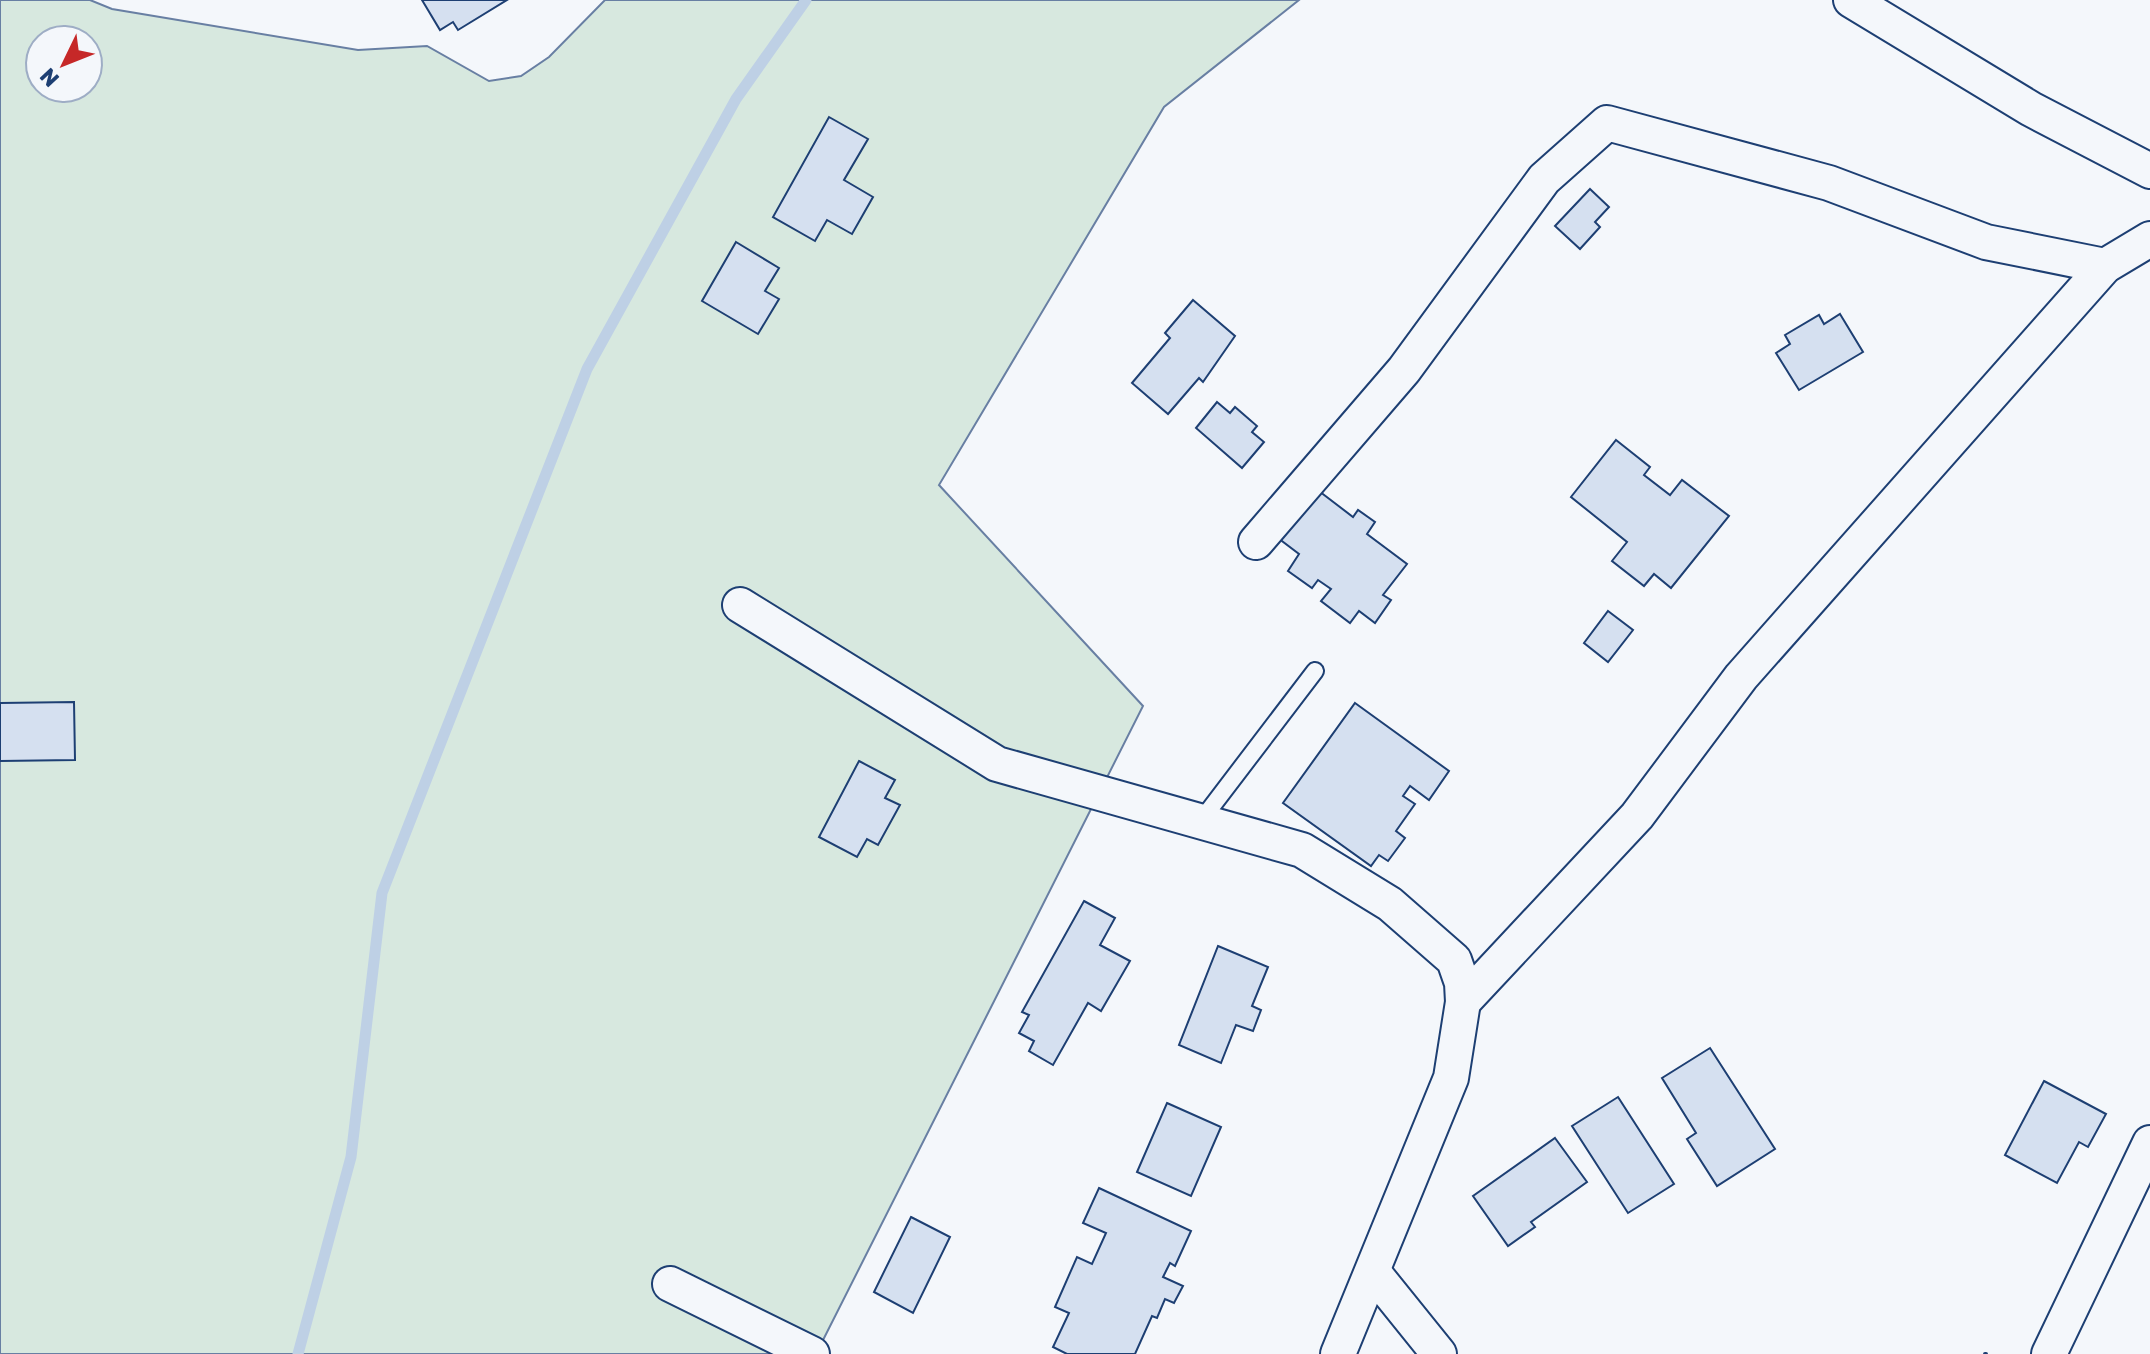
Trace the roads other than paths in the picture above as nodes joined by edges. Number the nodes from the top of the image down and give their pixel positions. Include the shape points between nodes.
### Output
1 (1851, 0) edge
2 (2150, 171) edge
3 (2150, 239) edge
4 (2105, 266) junction
5 (1256, 542) dead end
6 (740, 605) dead end
7 (1315, 671) dead end
8 (1200, 822) junction
9 (1463, 1002) junction
10 (2150, 1143) edge
11 (1373, 1272) junction
12 (670, 1284) dead end
13 (812, 1354) edge
14 (1338, 1354) edge
15 (1439, 1354) edge
16 (2049, 1354) edge

1 - 2 street via 2031,109
3 - 4 street
4 - 5 street via 1986,242 1829,183 1607,123 1544,179 1404,370
4 - 9 street via 1741,677 1637,816
6 - 8 street via 997,764
7 - 8 lane
8 - 9 street via 1302,850 1390,904 1454,960
9 - 11 street via 1451,1078
10 - 16 street
11 - 14 street
11 - 15 street
12 - 13 street

